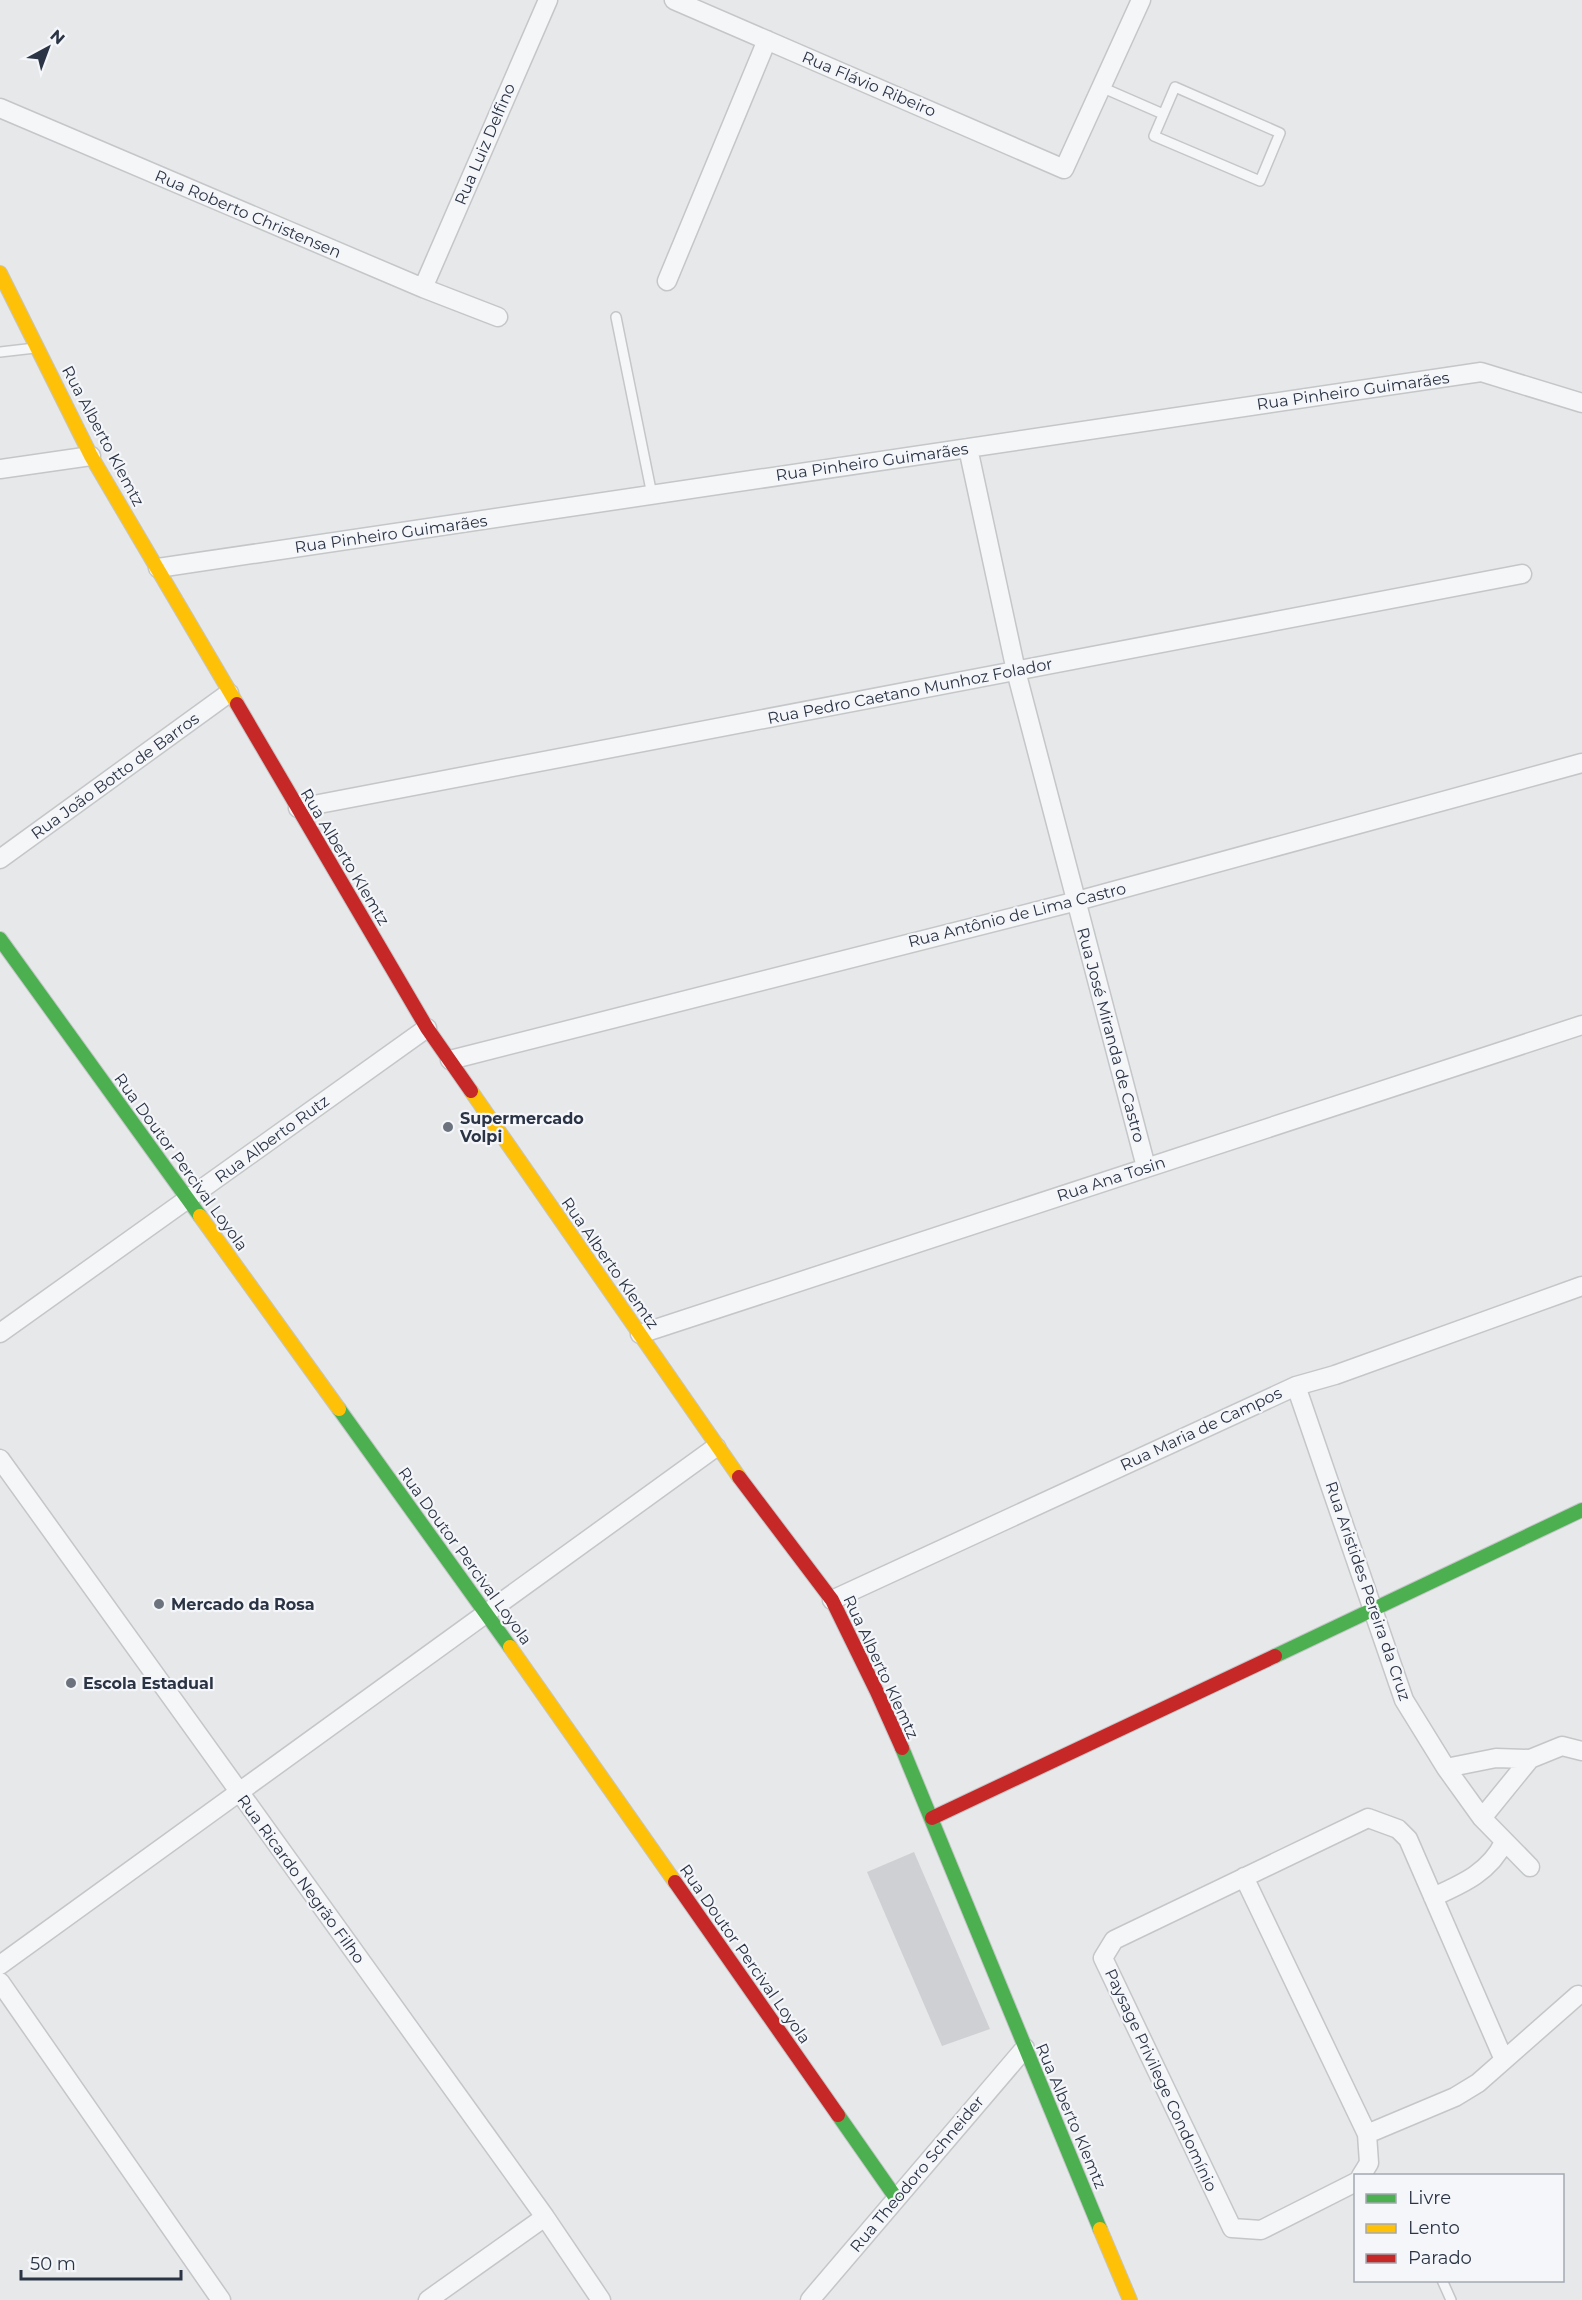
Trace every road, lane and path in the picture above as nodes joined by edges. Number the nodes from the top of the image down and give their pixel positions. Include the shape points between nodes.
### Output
1 (548, 0) edge
2 (674, 0) edge
3 (1141, 0) edge
4 (767, 40) junction
5 (1101, 87) junction
6 (0, 108) edge
7 (1163, 114) junction
8 (0, 273) edge
9 (667, 281) dead end
10 (423, 288) junction
11 (498, 317) dead end
12 (616, 317) dead end
13 (38, 348) junction
14 (0, 352) edge
15 (1582, 403) edge
16 (968, 448) junction
17 (91, 456) junction
18 (0, 469) edge
19 (652, 495) junction
20 (158, 568) junction
21 (1522, 574) dead end
22 (1016, 671) junction
23 (229, 693) junction
24 (1582, 763) edge
25 (298, 808) junction
26 (0, 859) edge
27 (1077, 901) junction
28 (0, 939) edge
29 (1582, 1025) edge
30 (427, 1028) junction
31 (450, 1060) junction
32 (1146, 1167) junction
33 (188, 1199) junction
34 (1582, 1286) edge
35 (0, 1333) edge
36 (640, 1334) junction
37 (1296, 1386) junction
38 (716, 1447) junction
39 (0, 1459) edge
40 (1582, 1510) edge
41 (832, 1600) junction
42 (1374, 1610) junction
43 (487, 1613) junction
44 (1582, 1751) edge
45 (1530, 1759) junction
46 (1446, 1768) junction
47 (238, 1793) junction
48 (932, 1818) junction
49 (1482, 1818) junction
50 (1504, 1842) junction
51 (1530, 1867) dead end
52 (1244, 1877) junction
53 (1433, 1896) junction
54 (0, 1965) edge
55 (0, 1982) edge
56 (1578, 1995) dead end
57 (1025, 2048) junction
58 (1504, 2060) junction
59 (1367, 2134) junction
60 (1362, 2174) edge
61 (1354, 2183) edge
62 (896, 2198) junction
63 (545, 2217) junction
64 (1443, 2282) edge
65 (221, 2300) edge
66 (428, 2300) edge
67 (601, 2300) edge
68 (810, 2300) edge
69 (1130, 2300) edge
70 (1451, 2300) edge

1 - 10 street, Rua Luiz Delfino
2 - 4 street, Rua Flávio Ribeiro
3 - 5 street
4 - 5 street, Rua Flávio Ribeiro via 1064,169
4 - 9 street
5 - 7 lane
6 - 10 street, Rua Roberto Christensen
7 - 7 lane via 1154,136 1260,182 1280,133 1175,87
8 - 13 street, Rua Alberto Klemtz
10 - 11 street, Rua Roberto Christensen
12 - 19 lane
13 - 14 lane
13 - 17 street, Rua Alberto Klemtz
15 - 16 street, Rua Pinheiro Guimarães via 1481,372
16 - 19 street, Rua Pinheiro Guimarães
16 - 22 street, Rua José Miranda de Castro
17 - 18 street
17 - 20 street, Rua Alberto Klemtz
19 - 20 street, Rua Pinheiro Guimarães
20 - 23 street, Rua Alberto Klemtz
21 - 22 street, Rua Pedro Caetano Munhoz Folador
22 - 25 street, Rua Pedro Caetano Munhoz Folador
22 - 27 street, Rua José Miranda de Castro
23 - 25 street, Rua Alberto Klemtz
23 - 26 street, Rua João Botto de Barros
24 - 27 street, Rua Antônio de Lima Castro
25 - 30 street, Rua Alberto Klemtz
27 - 31 street, Rua Antônio de Lima Castro
27 - 32 street, Rua José Miranda de Castro
28 - 33 street, Rua Doutor Percival Loyola
29 - 32 street, Rua Ana Tosin
30 - 31 street, Rua Alberto Klemtz
30 - 33 street, Rua Alberto Rutz
31 - 36 street, Rua Alberto Klemtz
32 - 36 street, Rua Ana Tosin
33 - 35 street, Rua Alberto Rutz
33 - 43 street, Rua Doutor Percival Loyola
34 - 37 street, Rua Maria de Campos
36 - 38 street, Rua Alberto Klemtz
37 - 41 street, Rua Maria de Campos
37 - 42 street, Rua Aristides Pereira da Cruz
38 - 41 street, Rua Alberto Klemtz
38 - 43 street
39 - 47 street, Rua Ricardo Negrão Filho
40 - 42 street
41 - 48 street, Rua Alberto Klemtz
42 - 46 street, Rua Aristides Pereira da Cruz via 1404,1700
42 - 48 street
43 - 47 street
43 - 62 street, Rua Doutor Percival Loyola
44 - 45 street via 1562,1746
45 - 46 street via 1496,1758
45 - 49 street
46 - 49 street, Rua Aristides Pereira da Cruz
47 - 54 street
47 - 63 street, Rua Ricardo Negrão Filho
48 - 57 street, Rua Alberto Klemtz
49 - 50 street, Rua Aristides Pereira da Cruz
50 - 51 street, Rua Aristides Pereira da Cruz
50 - 53 street via 1492,1863 1461,1884
52 - 53 street, Paysage Privilege Condomínio via 1368,1818 1398,1828 1408,1839
52 - 59 street
52 - 61 street, Paysage Privilege Condomínio via 1114,1940 1103,1958 1232,2229 1262,2230
53 - 58 street, Paysage Privilege Condomínio
55 - 65 street
56 - 58 street
57 - 62 street, Rua Theodoro Schneider
57 - 69 street, Rua Alberto Klemtz
58 - 59 street via 1455,2097
59 - 60 street via 1369,2163
62 - 68 street, Rua Theodoro Schneider
63 - 66 street
63 - 67 street, Rua Ricardo Negrão Filho
64 - 70 lane

